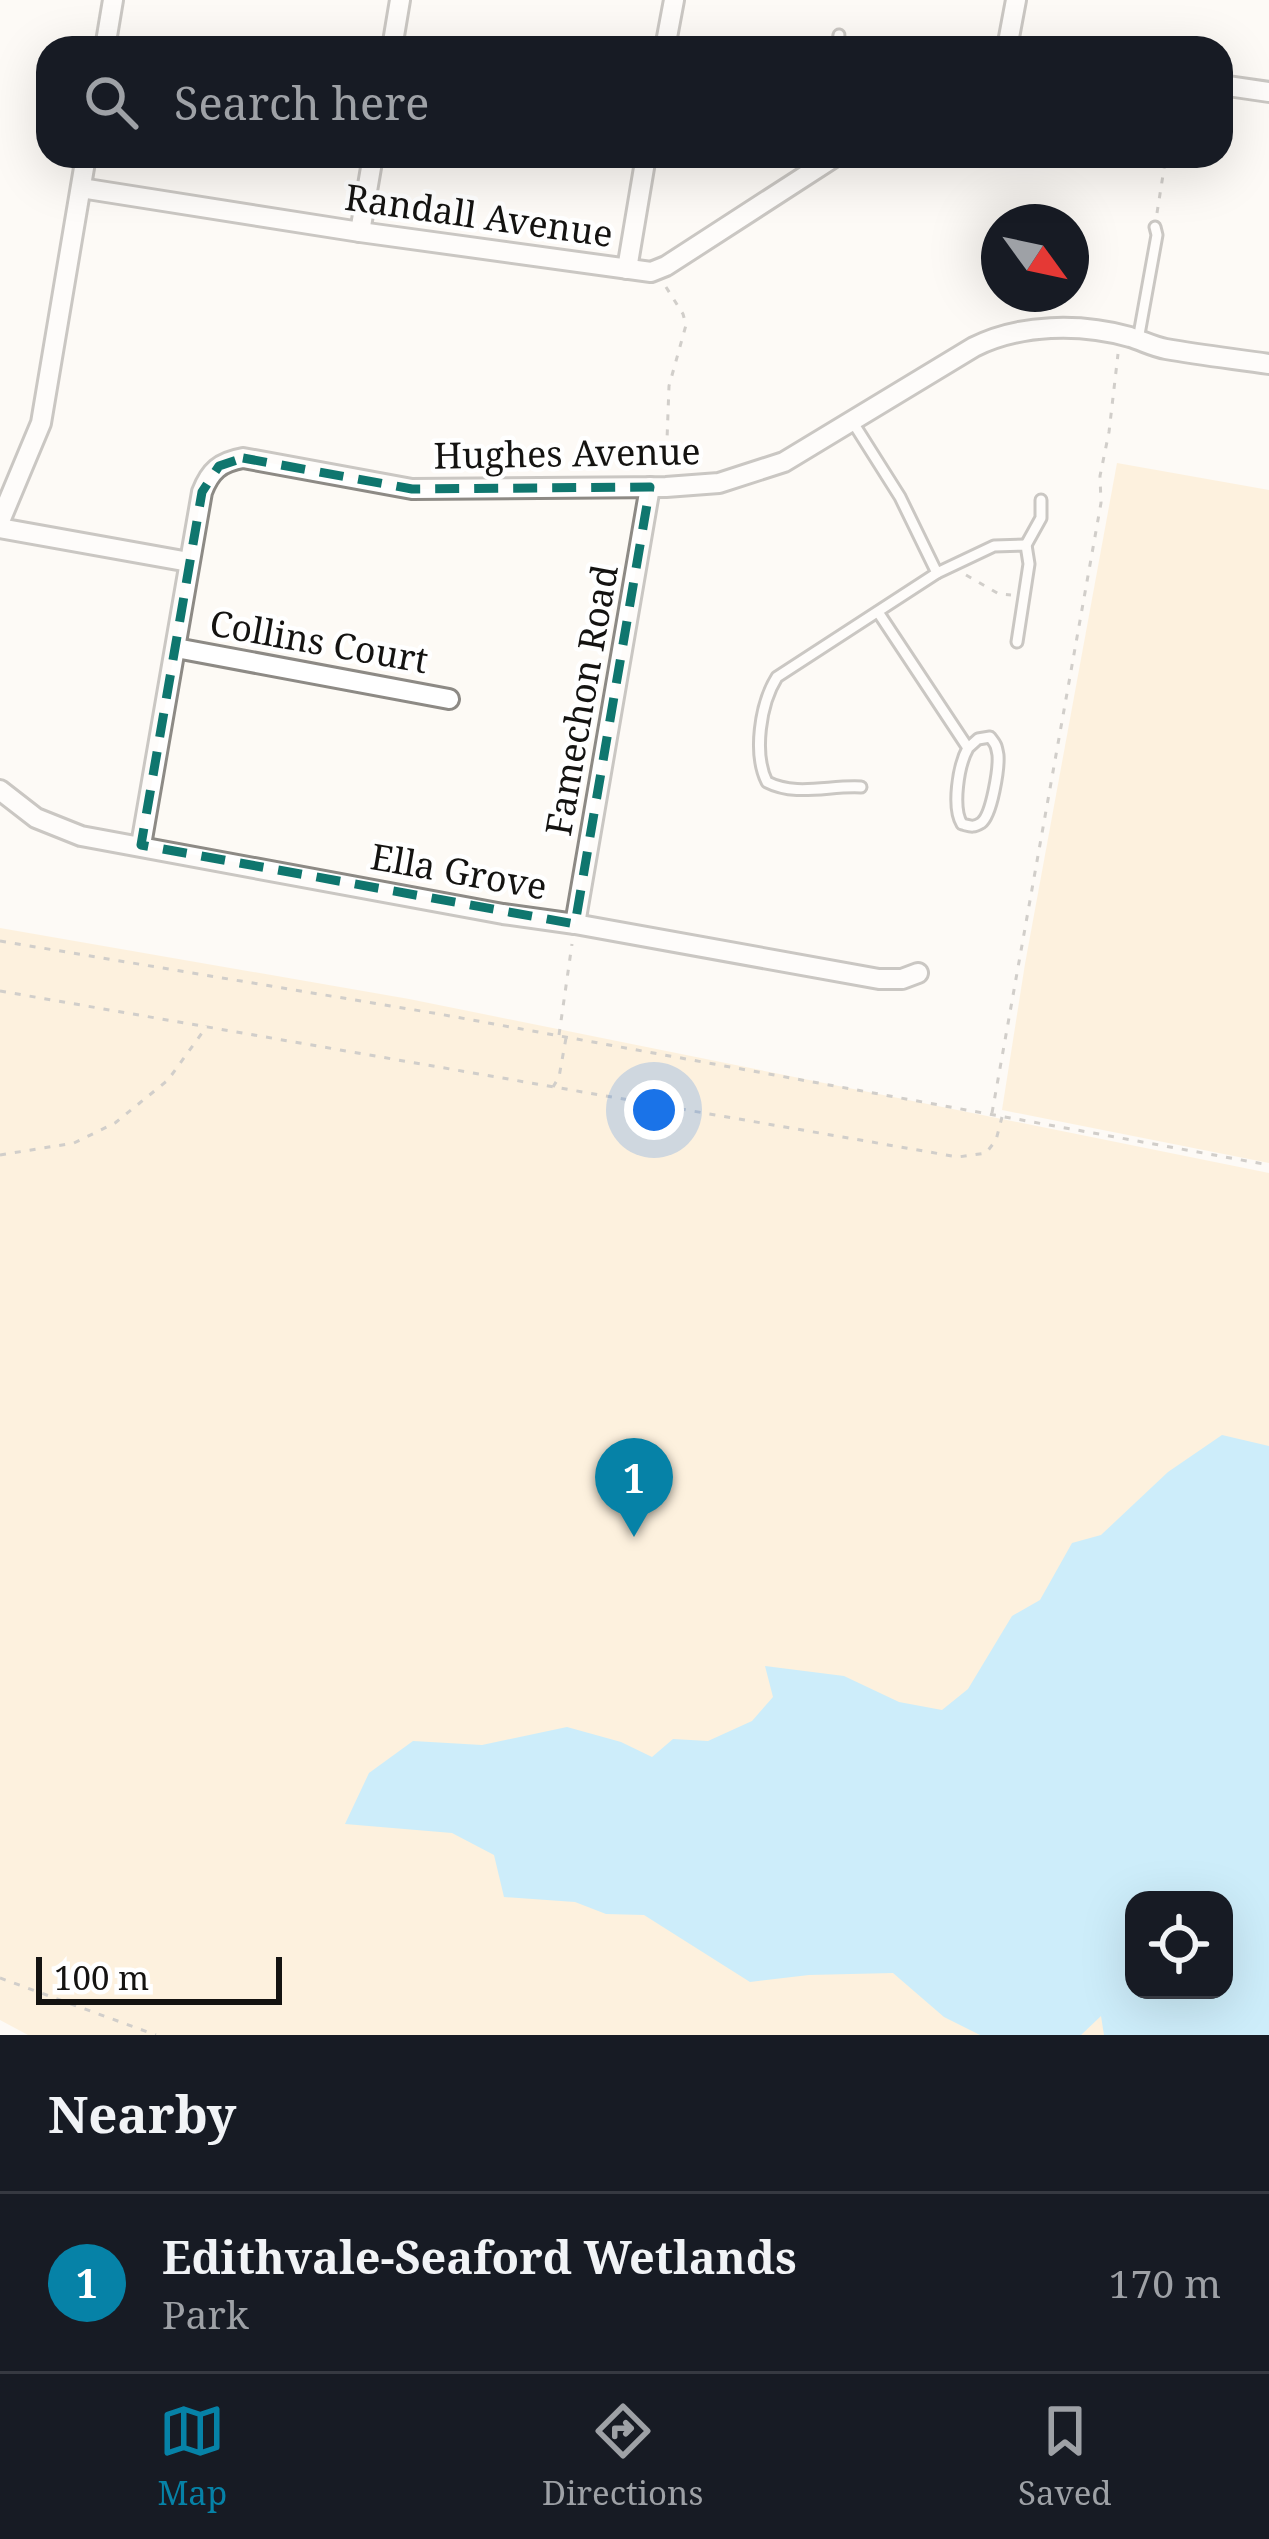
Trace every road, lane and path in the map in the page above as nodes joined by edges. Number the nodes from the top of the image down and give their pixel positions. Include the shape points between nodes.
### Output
1 (113, 0) edge
2 (400, 0) edge
3 (674, 0) edge
4 (1016, 0) edge
5 (107, 36) edge
6 (394, 36) edge
7 (667, 36) edge
8 (1009, 36) edge
9 (1233, 88) edge
10 (1269, 92) edge
11 (84, 168) edge
12 (371, 168) edge
13 (644, 168) edge
14 (810, 168) edge
15 (1164, 168) edge
16 (81, 188) junction
17 (1155, 227) joint
18 (360, 232) junction
19 (627, 269) junction
20 (665, 286) dead end
21 (1132, 338) junction
22 (1269, 364) edge
23 (852, 421) junction
24 (657, 487) junction
25 (1041, 500) dead end
26 (1, 519) edge
27 (1026, 545) junction
28 (189, 562) junction
29 (958, 562) junction
30 (937, 573) junction
31 (1024, 595) junction
32 (878, 612) junction
33 (1017, 642) dead end
34 (176, 648) junction
35 (449, 699) dead end
36 (968, 748) junction
37 (861, 787) dead end
38 (0, 790) edge
39 (141, 845) junction
40 (575, 924) junction
41 (0, 941) edge
42 (918, 974) dead end
43 (0, 992) edge
44 (207, 1026) junction
45 (562, 1037) junction
46 (553, 1088) junction
47 (992, 1115) junction
48 (1002, 1117) junction
49 (0, 1155) edge
50 (1269, 1165) edge
51 (0, 1978) edge
52 (156, 2035) edge

1 - 5 street
2 - 6 street
3 - 7 street
4 - 8 street
9 - 10 street
11 - 16 street
12 - 18 street
13 - 19 street
14 - 19 street, Randall Avenue via 661,269
15 - 17 path
16 - 18 street, Randall Avenue
16 - 26 street via 41,423
17 - 21 lane
18 - 19 street, Randall Avenue
20 - 24 path via 686,325
21 - 22 street, Hughes Avenue
21 - 23 street, Hughes Avenue via 1055,329 1002,335
21 - 47 path via 1116,364 1101,503
23 - 24 street, Hughes Avenue via 784,462 719,484
23 - 30 lane
24 - 28 street, Hughes Avenue via 412,489 243,458 208,475
24 - 40 street, Famechon Road
25 - 27 lane via 1040,523
26 - 28 street
27 - 29 lane via 997,545
27 - 31 lane
28 - 34 street, Hughes Avenue
29 - 30 lane
29 - 31 path via 988,589
30 - 32 lane
31 - 33 lane
32 - 36 lane
32 - 37 lane via 778,675 762,727 760,762 771,785
34 - 35 street, Collins Court
34 - 39 street, Hughes Avenue
36 - 36 lane via 990,737 998,758 988,815 972,826 956,814
38 - 39 street, Ella Grove via 36,818 81,836
39 - 40 street, Ella Grove
40 - 42 street, Ella Grove via 879,979
40 - 45 path
41 - 45 path
43 - 44 path
44 - 46 path
44 - 49 path via 168,1080 115,1123 74,1143
45 - 46 path
45 - 47 path
46 - 48 path via 958,1157 986,1153
47 - 48 path
48 - 50 path
51 - 52 path

